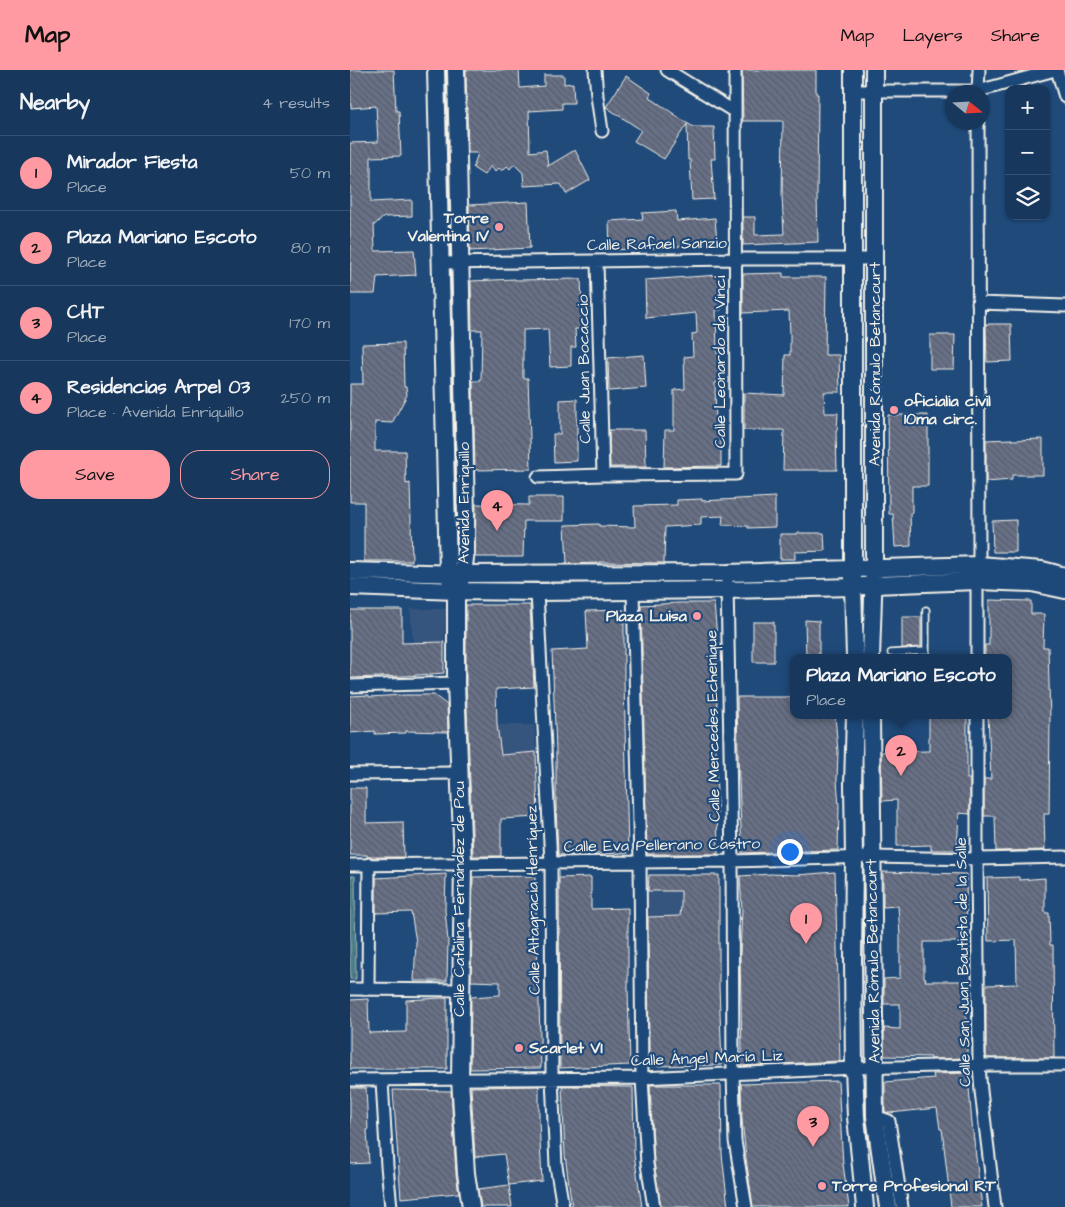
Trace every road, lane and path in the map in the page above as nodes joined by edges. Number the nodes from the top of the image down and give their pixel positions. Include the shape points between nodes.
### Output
1 (436, 70) edge
2 (456, 70) edge
3 (596, 70) edge
4 (667, 70) edge
5 (735, 70) edge
6 (853, 70) edge
7 (874, 70) edge
8 (979, 70) edge
9 (1056, 70) edge
10 (978, 85) edge
11 (990, 89) edge
12 (853, 91) junction
13 (874, 91) junction
14 (945, 92) edge
15 (1065, 96) edge
16 (735, 112) junction
17 (978, 130) edge
18 (602, 131) dead end
19 (736, 259) junction
20 (854, 259) junction
21 (875, 259) junction
22 (597, 262) junction
23 (440, 263) junction
24 (461, 263) junction
25 (978, 303) junction
26 (1065, 306) edge
27 (603, 475) junction
28 (538, 477) dead end
29 (854, 568) junction
30 (874, 568) junction
31 (350, 571) edge
32 (455, 573) junction
33 (727, 573) junction
34 (978, 573) junction
35 (1065, 576) edge
36 (874, 585) junction
37 (350, 587) edge
38 (854, 587) junction
39 (727, 590) junction
40 (1065, 590) edge
41 (456, 591) junction
42 (633, 591) junction
43 (537, 592) junction
44 (926, 610) dead end
45 (891, 653) dead end
46 (855, 654) edge
47 (871, 654) edge
48 (977, 654) edge
49 (456, 683) junction
50 (350, 686) edge
51 (855, 719) edge
52 (871, 719) edge
53 (977, 719) edge
54 (458, 773) junction
55 (350, 774) edge
56 (872, 857) junction
57 (1065, 857) edge
58 (854, 858) junction
59 (977, 859) junction
60 (640, 861) junction
61 (732, 861) junction
62 (551, 862) junction
63 (463, 863) junction
64 (370, 864) junction
65 (350, 865) edge
66 (350, 988) edge
67 (368, 989) junction
68 (461, 990) junction
69 (979, 1065) junction
70 (1065, 1065) edge
71 (874, 1067) junction
72 (854, 1068) junction
73 (733, 1074) junction
74 (552, 1078) junction
75 (642, 1078) junction
76 (460, 1079) junction
77 (350, 1080) edge
78 (382, 1080) junction
79 (875, 1116) junction
80 (391, 1207) edge
81 (472, 1207) edge
82 (563, 1207) edge
83 (654, 1207) edge
84 (746, 1207) edge
85 (865, 1207) edge
86 (888, 1207) edge
87 (902, 1207) edge
88 (995, 1207) edge

1 - 23 main road, Avenida Enriquillo
2 - 24 main road, Avenida Enriquillo
3 - 18 street via 596,96
4 - 16 street
5 - 16 street, Calle Leonardo da Vinci
6 - 12 main road, Avenida Rómulo Betancourt
7 - 13 main road, Avenida Rómulo Betancourt
8 - 10 street
9 - 11 street
9 - 15 street
12 - 13 street
12 - 20 main road, Avenida Rómulo Betancourt
13 - 14 street
13 - 21 main road, Avenida Rómulo Betancourt
16 - 19 street, Calle Leonardo da Vinci
17 - 25 street
19 - 20 street, Calle Rafael Sanzio
19 - 22 street, Calle Rafael Sanzio
19 - 27 street, Calle Leonardo da Vinci via 736,474
20 - 21 street, Calle Rafael Sanzio
20 - 29 main road, Avenida Rómulo Betancourt
21 - 30 main road, Avenida Rómulo Betancourt
22 - 24 street, Calle Rafael Sanzio
22 - 27 street, Calle Juan Bocaccio
23 - 24 street, Calle Rafael Sanzio
23 - 32 main road, Avenida Enriquillo
24 - 32 main road, Avenida Enriquillo via 466,550
25 - 26 street
25 - 34 street
27 - 28 street
29 - 30 main road
29 - 33 main road
29 - 38 main road, Avenida Rómulo Betancourt
30 - 34 main road
30 - 36 main road, Avenida Rómulo Betancourt
31 - 32 main road
32 - 33 main road
32 - 41 main road, Avenida Enriquillo
33 - 39 street, Calle Mercedes Echenique
34 - 35 main road via 1042,570
34 - 36 main road
34 - 40 main road
34 - 48 street
36 - 38 main road
36 - 47 main road, Avenida Rómulo Betancourt
37 - 41 main road
38 - 39 main road
38 - 46 main road, Avenida Rómulo Betancourt
39 - 42 main road
39 - 61 street, Calle Mercedes Echenique
41 - 43 main road
41 - 49 main road, Calle Catalina Fernández de Pou
42 - 43 main road
42 - 60 street
43 - 62 street, Calle Altagracia Henríquez
44 - 45 lane via 926,651
49 - 50 street
49 - 54 main road, Calle Catalina Fernández de Pou
51 - 58 main road, Avenida Rómulo Betancourt
52 - 56 main road, Avenida Rómulo Betancourt
53 - 59 street, Calle San Juan Bautista de la Salle
54 - 55 street
54 - 63 main road, Calle Catalina Fernández de Pou
56 - 58 street, Calle Eva Pellerano Castro
56 - 59 street, Calle Eva Pellerano Castro
56 - 71 main road, Avenida Rómulo Betancourt
57 - 59 street, Calle Eva Pellerano Castro
58 - 61 street, Calle Eva Pellerano Castro
58 - 72 main road, Avenida Rómulo Betancourt
59 - 69 street, Calle San Juan Bautista de la Salle
60 - 61 street, Calle Eva Pellerano Castro
60 - 62 street, Calle Eva Pellerano Castro
60 - 75 street
61 - 73 street, Calle Mercedes Echenique
62 - 63 street, Calle Eva Pellerano Castro
62 - 74 street, Calle Altagracia Henríquez
63 - 64 street, Calle Eva Pellerano Castro
63 - 68 main road, Calle Catalina Fernández de Pou
64 - 65 street, Calle Eva Pellerano Castro
64 - 67 street
66 - 67 street
67 - 68 street
68 - 76 main road, Calle Catalina Fernández de Pou
69 - 70 street, Calle Ángel María Liz
69 - 71 street, Calle Ángel María Liz
69 - 88 street, Calle San Juan Bautista de la Salle
71 - 72 street, Calle Ángel María Liz
71 - 79 main road, Avenida Rómulo Betancourt
72 - 73 street, Calle Ángel María Liz
72 - 85 main road, Avenida Rómulo Betancourt
73 - 75 street, Calle Ángel María Liz
73 - 84 street, Calle Mercedes Echenique via 735,1141
74 - 75 street, Calle Ángel María Liz
74 - 76 street, Calle Ángel María Liz
74 - 82 street, Calle Altagracia Henríquez via 556,1166
75 - 83 street via 647,1164
76 - 78 street, Calle Ángel María Liz
76 - 81 main road, Calle Catalina Fernández de Pou via 466,1173
77 - 78 street, Calle Ángel María Liz
78 - 80 street
79 - 86 main road, Avenida Rómulo Betancourt
79 - 87 street via 889,1121

